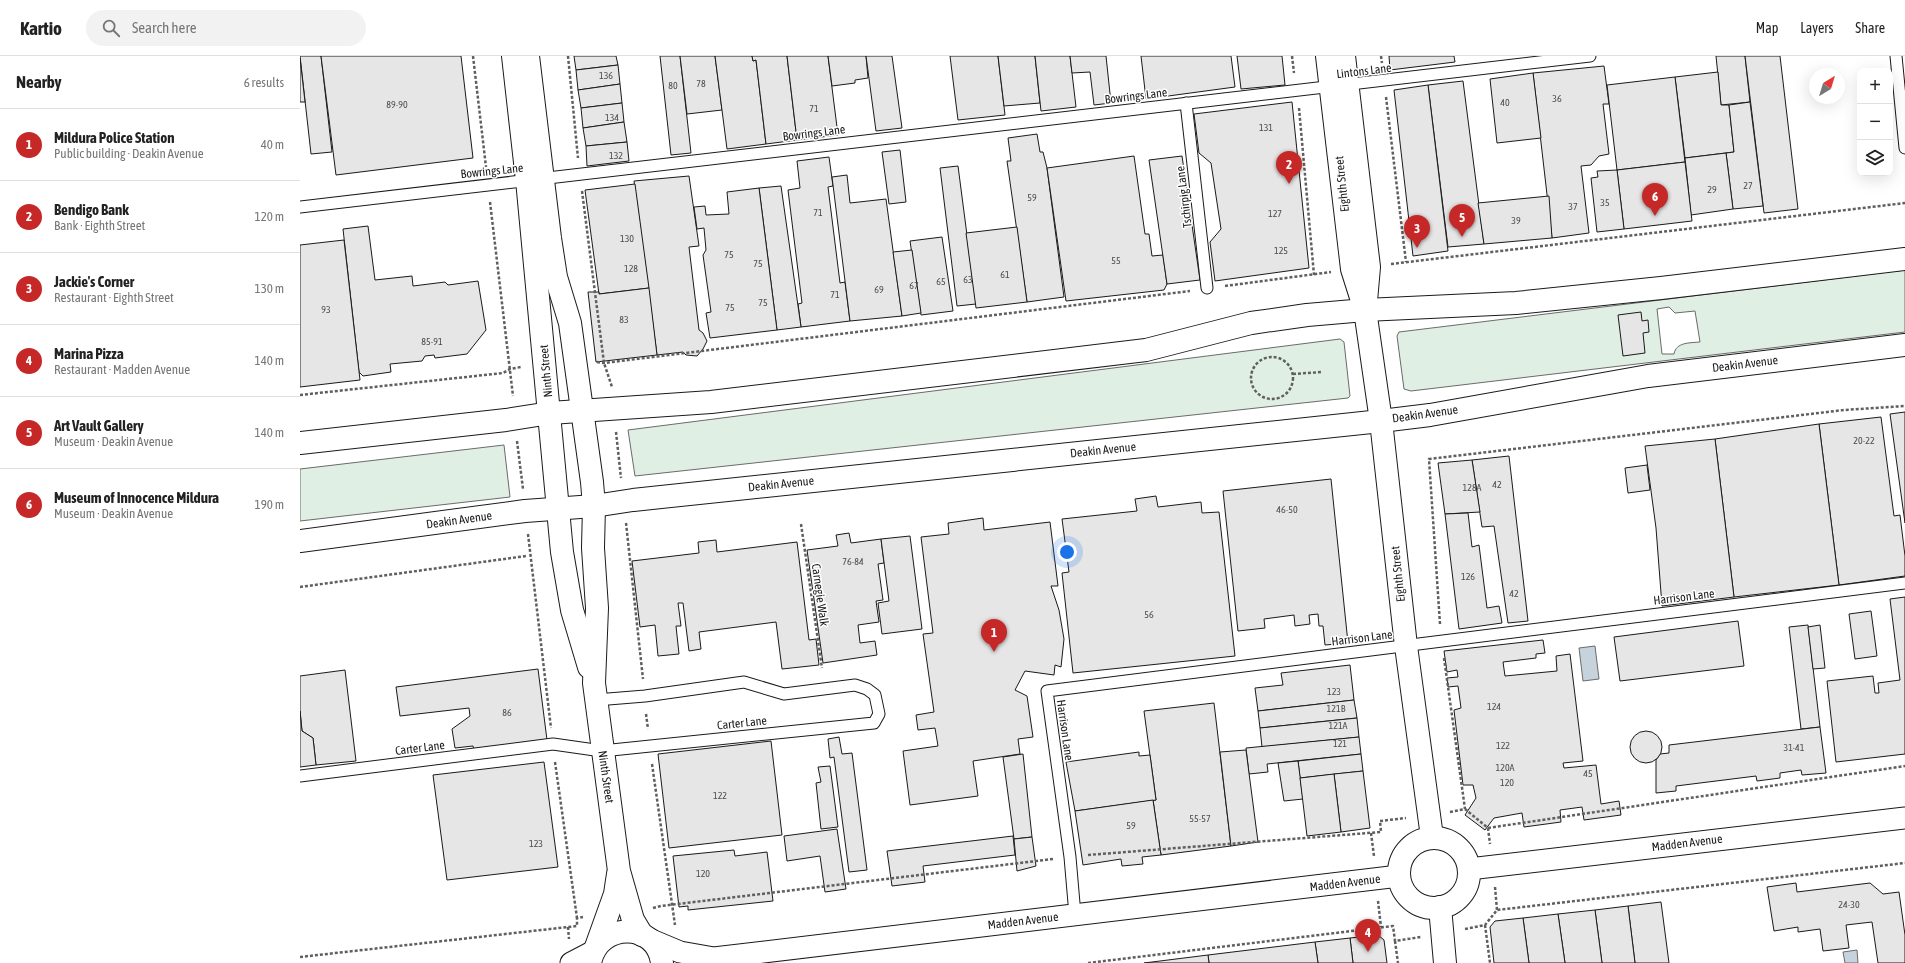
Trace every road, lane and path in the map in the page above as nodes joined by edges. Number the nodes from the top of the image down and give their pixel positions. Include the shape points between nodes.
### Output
1 (473, 56) edge
2 (513, 56) edge
3 (528, 56) edge
4 (568, 56) edge
5 (1292, 56) edge
6 (1327, 56) edge
7 (1344, 56) edge
8 (1381, 56) edge
9 (1590, 56) edge
10 (1896, 56) edge
11 (1384, 81) junction
12 (1340, 87) junction
13 (1297, 90) junction
14 (1186, 103) junction
15 (1905, 148) edge
16 (580, 173) junction
17 (535, 180) junction
18 (488, 184) junction
19 (1905, 203) edge
20 (300, 207) edge
21 (1905, 259) edge
22 (1406, 262) junction
23 (1360, 268) junction
24 (1314, 275) junction
25 (1208, 288) junction
26 (1365, 310) junction
27 (1905, 345) edge
28 (576, 359) junction
29 (545, 363) junction
30 (604, 363) junction
31 (510, 369) junction
32 (1322, 372) dead end
33 (1293, 374) junction
34 (300, 395) edge
35 (1905, 406) edge
36 (614, 408) junction
37 (583, 410) junction
38 (550, 413) junction
39 (515, 418) junction
40 (1381, 421) junction
41 (300, 443) edge
42 (1429, 459) dead end
43 (623, 502) junction
44 (594, 506) junction
45 (558, 509) junction
46 (525, 511) junction
47 (801, 524) dead end
48 (300, 541) edge
49 (526, 556) dead end
50 (530, 556) dead end
51 (1905, 583) edge
52 (300, 587) edge
53 (1406, 646) junction
54 (822, 668) dead end
55 (595, 692) junction
56 (645, 696) junction
57 (650, 745) junction
58 (602, 751) junction
59 (1905, 766) edge
60 (300, 776) edge
61 (1905, 818) edge
62 (1488, 828) dead end
63 (1432, 837) junction
64 (1905, 863) edge
65 (1470, 868) junction
66 (619, 871) junction
67 (1400, 876) junction
68 (672, 904) dead end
69 (1440, 907) junction
70 (608, 913) junction
71 (1075, 915) junction
72 (1485, 925) junction
73 (1442, 935) junction
74 (645, 937) junction
75 (1395, 941) junction
76 (594, 954) edge
77 (300, 957) edge
78 (707, 961) edge
79 (570, 963) edge
80 (662, 963) edge
81 (1088, 963) edge
82 (1398, 963) edge
83 (1446, 963) edge
84 (1490, 963) edge

1 - 18 path
2 - 17 main road, Ninth Street
3 - 17 main road, Ninth Street
4 - 16 path
5 - 13 path
6 - 12 main road, Eighth Street
7 - 12 main road, Eighth Street
8 - 11 path
9 - 11 lane, Lintons Lane
10 - 15 lane
11 - 12 lane, Lintons Lane
11 - 22 path
12 - 13 lane, Bowrings Lane
12 - 23 main road, Eighth Street
13 - 14 lane, Bowrings Lane
13 - 24 path
14 - 16 lane, Bowrings Lane
14 - 25 lane, Tschirpig Lane
16 - 17 lane, Bowrings Lane
16 - 30 path
17 - 18 lane, Bowrings Lane
17 - 28 main road, Ninth Street via 556,277 570,323
17 - 29 main road, Ninth Street
18 - 20 lane, Bowrings Lane
18 - 31 path
19 - 22 path
21 - 26 main road via 1516,303
22 - 23 path
23 - 24 path
23 - 26 main road, Eighth Street
24 - 25 path
25 - 30 path
26 - 36 main road via 1252,323 1146,350 711,402
26 - 40 main road, Eighth Street
27 - 40 main road, Deakin Avenue via 1648,376 1441,413
28 - 30 path
28 - 37 main road, Ninth Street
29 - 31 path
29 - 38 main road, Ninth Street
30 - 36 path via 612,383
31 - 34 path via 503,373
31 - 39 path
32 - 33 path
33 - 33 path via 1280,358 1266,358 1255,366 1251,380 1262,396 1275,398 1287,392 1293,381
35 - 42 path via 1844,410
36 - 37 main road
36 - 43 path
37 - 38 main road
37 - 44 main road, Ninth Street
38 - 39 main road
38 - 45 main road, Ninth Street
39 - 41 main road
39 - 46 path
40 - 43 main road, Deakin Avenue
40 - 53 main road, Eighth Street
43 - 44 main road, Deakin Avenue
43 - 56 path
44 - 45 main road, Deakin Avenue
44 - 55 main road, Ninth Street via 593,548 597,608
45 - 46 main road, Deakin Avenue
45 - 55 main road, Ninth Street via 572,610
46 - 48 main road, Deakin Avenue
46 - 50 path
47 - 54 path, Carnegie Walk
49 - 52 path
51 - 53 lane, Harrison Lane
53 - 63 main road, Eighth Street
53 - 71 lane, Harrison Lane via 1047,691 1070,857
55 - 56 lane, Carter Lane
55 - 58 main road, Ninth Street
56 - 57 path
56 - 57 lane, Carter Lane via 744,682 784,694 856,685 875,695 879,714 874,723
57 - 58 lane, Carter Lane
57 - 68 path
58 - 60 lane, Carter Lane via 553,744
58 - 66 main road, Ninth Street
59 - 62 path
61 - 65 street, Madden Avenue
63 - 65 main road via 1457,846
63 - 67 main road via 1416,843 1404,855 1400,865
64 - 72 path via 1497,910
65 - 69 main road via 1466,889 1451,904
66 - 70 main road, Ninth Street
66 - 74 main road, Ninth Street via 633,920
67 - 69 main road via 1402,888 1418,904 1429,908
67 - 71 street, Madden Avenue
69 - 73 main road
70 - 76 main road, Ninth Street
70 - 77 path via 577,918 578,926
71 - 78 street, Madden Avenue
72 - 73 path
72 - 84 path
73 - 75 path
73 - 83 main road
74 - 76 main road via 625,931 614,933 604,938
74 - 78 street, Madden Avenue
74 - 80 main road, Ninth Street via 658,951
75 - 81 path via 1393,926
75 - 82 path
76 - 79 street

